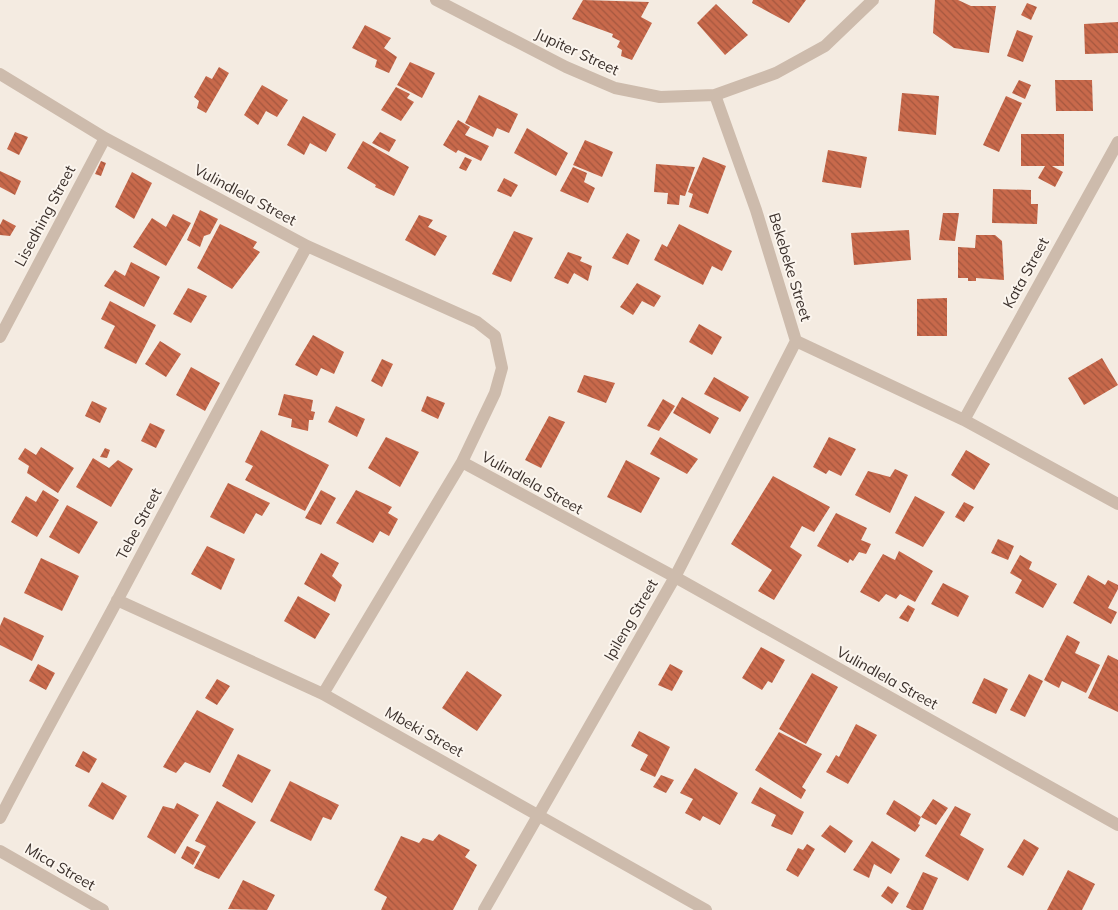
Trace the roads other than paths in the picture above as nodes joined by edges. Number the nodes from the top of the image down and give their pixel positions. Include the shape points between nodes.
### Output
1 (436, 0) edge
2 (873, 0) edge
3 (0, 74) edge
4 (715, 95) junction
5 (105, 138) junction
6 (1117, 146) edge
7 (307, 246) junction
8 (0, 337) edge
9 (796, 341) junction
10 (964, 420) junction
11 (462, 462) junction
12 (1118, 504) edge
13 (675, 577) junction
14 (118, 600) junction
15 (323, 694) junction
16 (539, 815) junction
17 (0, 818) edge
18 (1118, 825) edge
19 (0, 852) edge
20 (103, 910) edge
21 (484, 910) edge
22 (706, 910) edge

1 - 4 street, Jupiter Street via 614,88 660,97
2 - 4 street via 825,46 776,73
3 - 5 street, Vulindlela Street
4 - 9 street, Bekebeke Street via 756,210
5 - 7 street, Vulindlela Street
5 - 8 street, Lisedhing Street
6 - 10 street, Kata Street
7 - 11 street, Vulindlela Street via 477,322 495,336 502,368 500,376
7 - 14 street, Tebe Street
9 - 10 street, Bekebeke Street
9 - 13 street, Ipileng Street
10 - 12 street, Bekebeke Street
11 - 13 street, Vulindlela Street
11 - 15 street
13 - 16 street, Ipileng Street
13 - 18 street, Vulindlela Street
14 - 15 street, Mbeki Street
14 - 17 street, Tebe Street via 46,727
15 - 16 street, Mbeki Street
16 - 21 street, Ipileng Street
16 - 22 street, Mbeki Street
19 - 20 street, Mica Street

